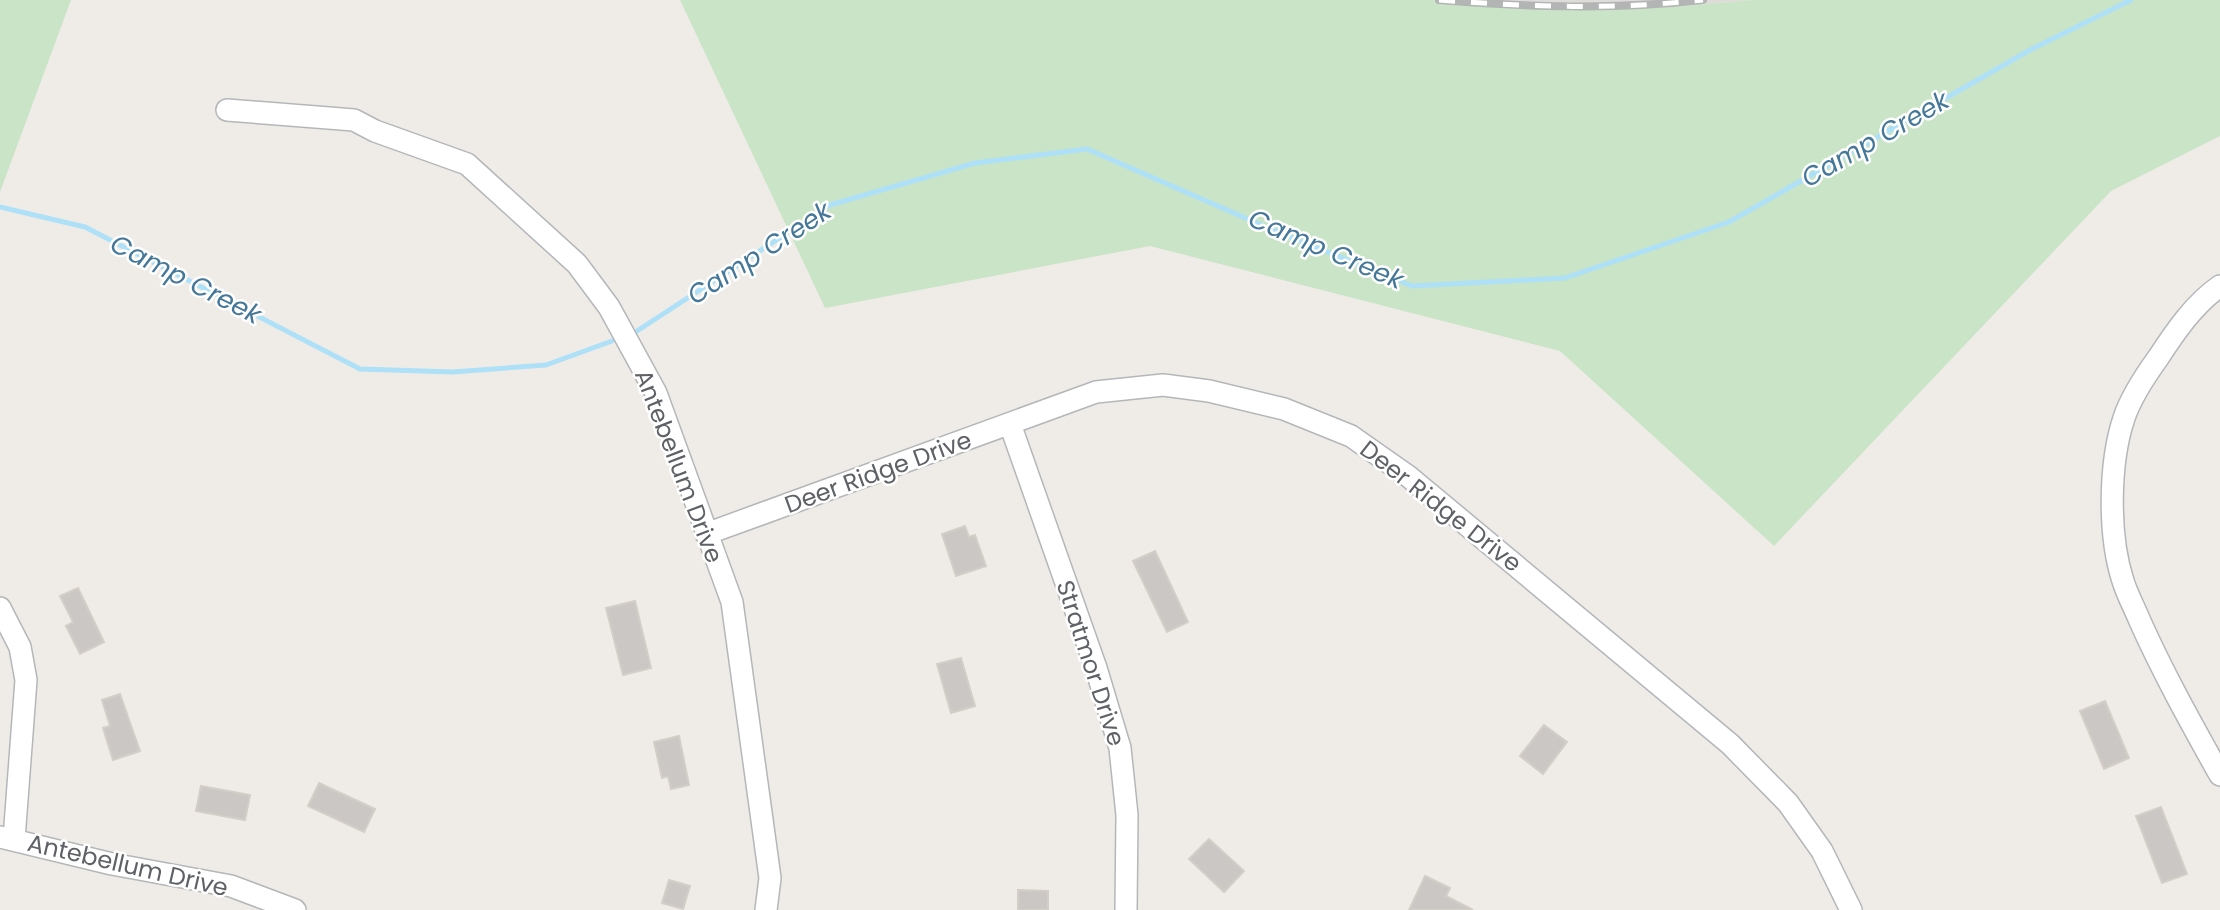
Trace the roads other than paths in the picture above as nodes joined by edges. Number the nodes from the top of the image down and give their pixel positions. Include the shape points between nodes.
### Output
1 (227, 110) dead end
2 (2220, 286) edge
3 (1010, 424) junction
4 (706, 534) junction
5 (0, 608) edge
6 (2220, 775) edge
7 (7, 838) edge
8 (295, 910) edge
9 (766, 910) edge
10 (1126, 910) edge
11 (1851, 910) edge

1 - 4 street, Antebellum Drive via 354,120 467,164 577,264 609,307 656,393
2 - 6 street via 2174,335 2127,412 2115,463 2113,503 2123,581 2160,666
3 - 4 street, Deer Ridge Drive
3 - 10 street, Stratmor Drive via 1120,748 1127,815
3 - 11 street, Deer Ridge Drive via 1096,393 1163,385 1284,409 1351,436 1408,475 1730,744 1788,803 1822,851
4 - 9 street, Antebellum Drive via 732,602 770,878
5 - 7 street via 20,648 26,680
7 - 8 street, Antebellum Drive via 231,886

